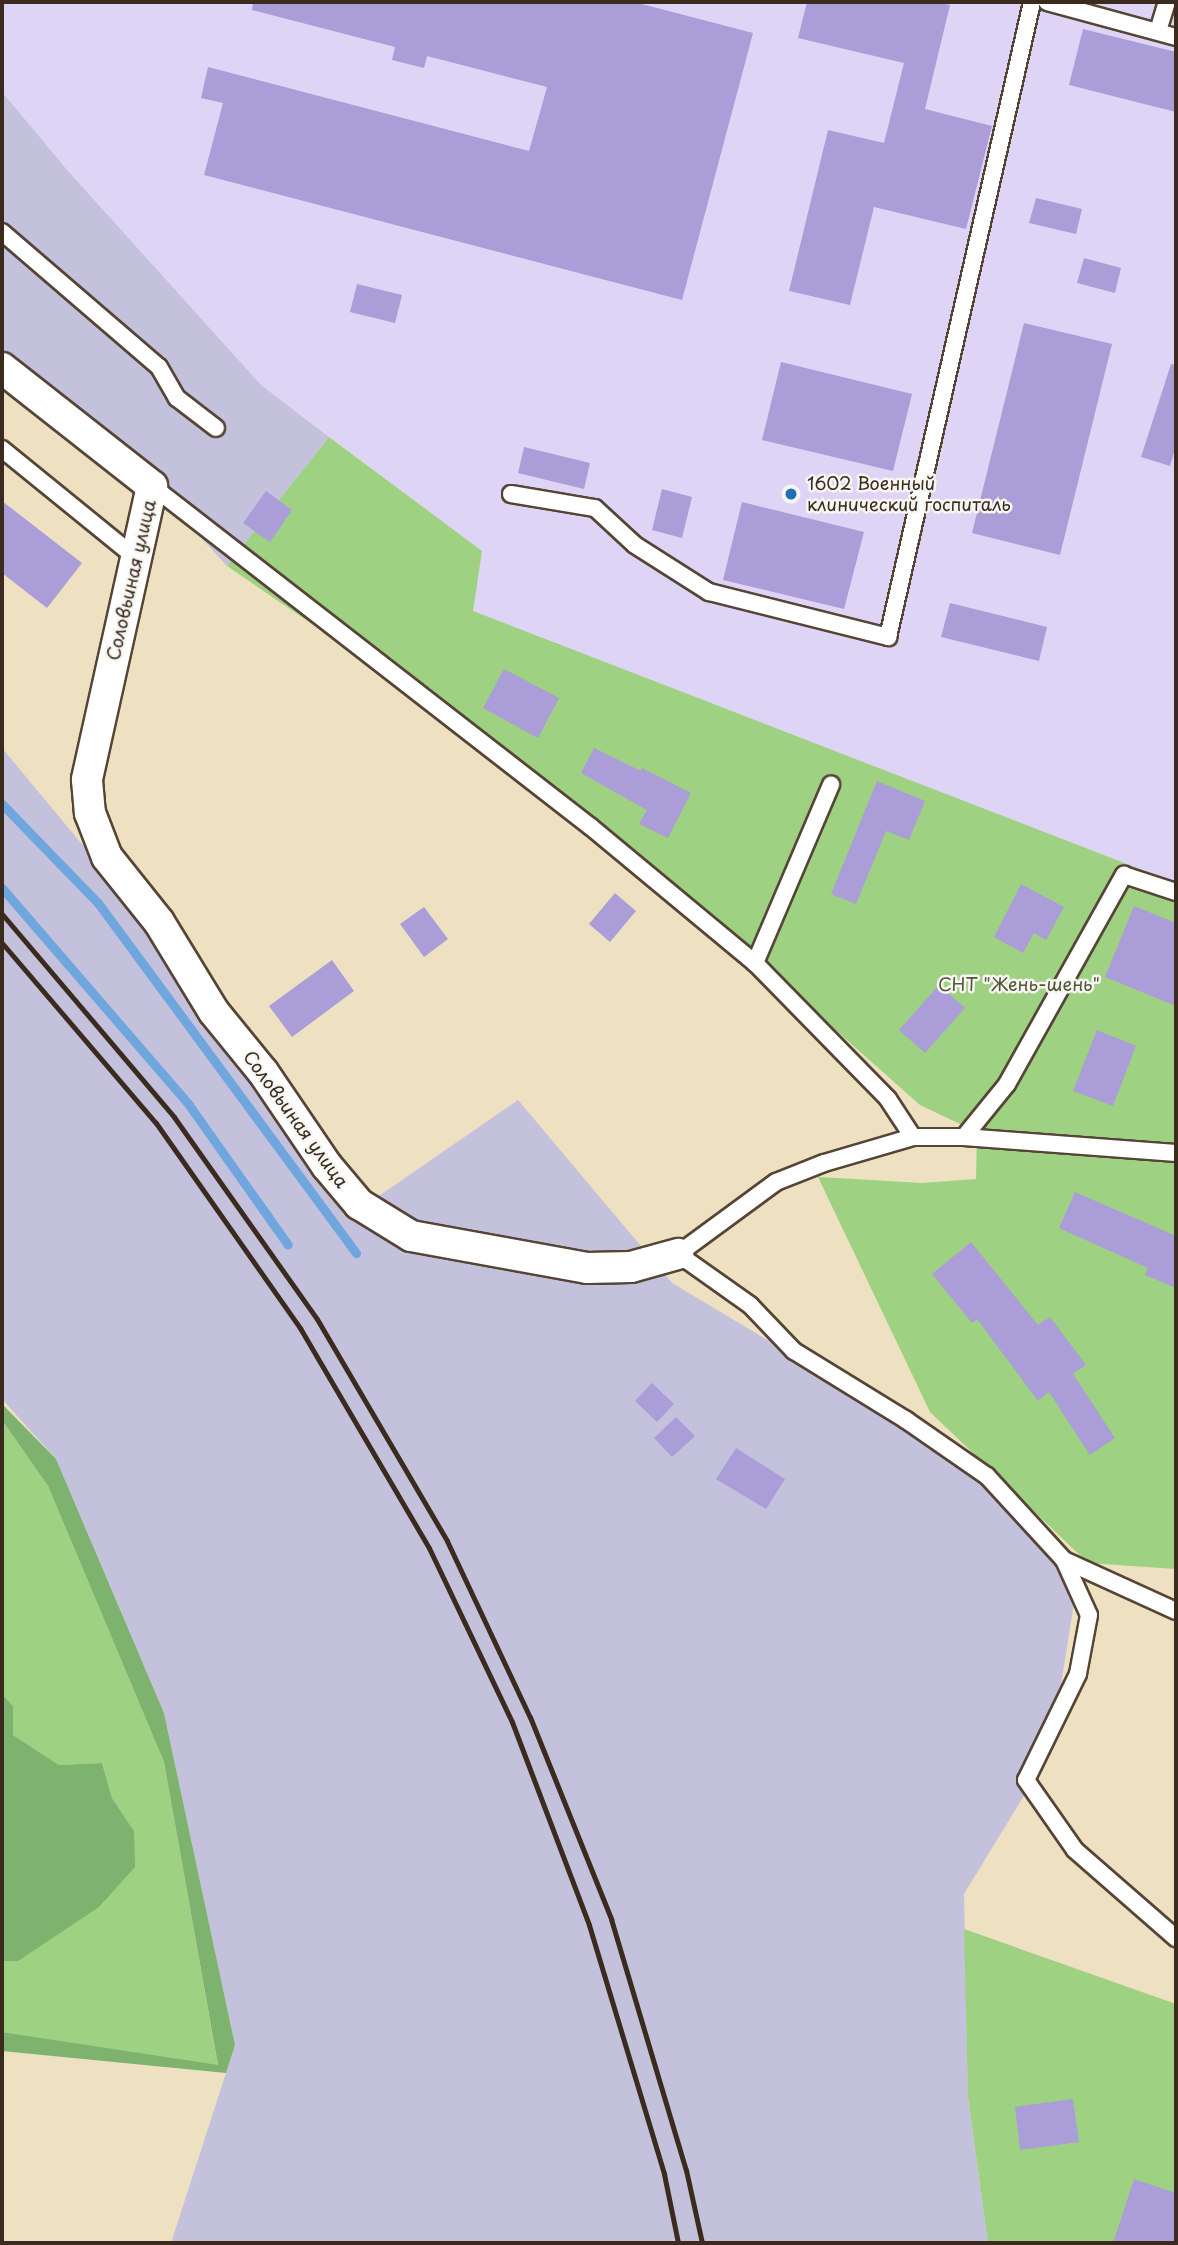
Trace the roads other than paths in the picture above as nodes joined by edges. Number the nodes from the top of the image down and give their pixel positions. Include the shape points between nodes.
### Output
1 (1032, 2) edge
2 (1047, 2) edge
3 (1167, 2) edge
4 (1158, 31) junction
5 (1176, 37) edge
6 (2, 232) edge
7 (2, 368) edge
8 (216, 428) dead end
9 (2, 449) edge
10 (152, 486) junction
11 (511, 494) dead end
12 (136, 558) junction
13 (831, 785) dead end
14 (1176, 892) edge
15 (755, 964) junction
16 (913, 1137) junction
17 (964, 1137) junction
18 (1176, 1153) edge
19 (678, 1254) junction
20 (1064, 1560) junction
21 (1176, 1611) edge
22 (1176, 1938) edge

1 - 11 lane via 888,637 709,592 635,545 595,508
2 - 4 lane
3 - 4 lane
4 - 5 lane
6 - 8 lane via 159,367 177,398
7 - 10 street, Соловьиная улица
9 - 12 lane
10 - 12 street, Соловьиная улица
10 - 15 lane, Соловьиная улица via 591,827
12 - 19 street, Соловьиная улица via 87,780 90,813 107,857 159,922 214,1012 263,1072 327,1166 359,1204 411,1236 587,1268 631,1267
13 - 15 lane
14 - 17 lane via 1124,874 1007,1084
15 - 16 lane, Соловьиная улица via 888,1099
16 - 17 lane, Соловьиная улица
16 - 19 lane, Соловьиная улица via 776,1182
17 - 18 lane, Соловьиная улица
19 - 20 lane via 750,1305 794,1352 987,1476
20 - 21 lane
20 - 22 lane via 1089,1615 1077,1674 1026,1780 1075,1850

